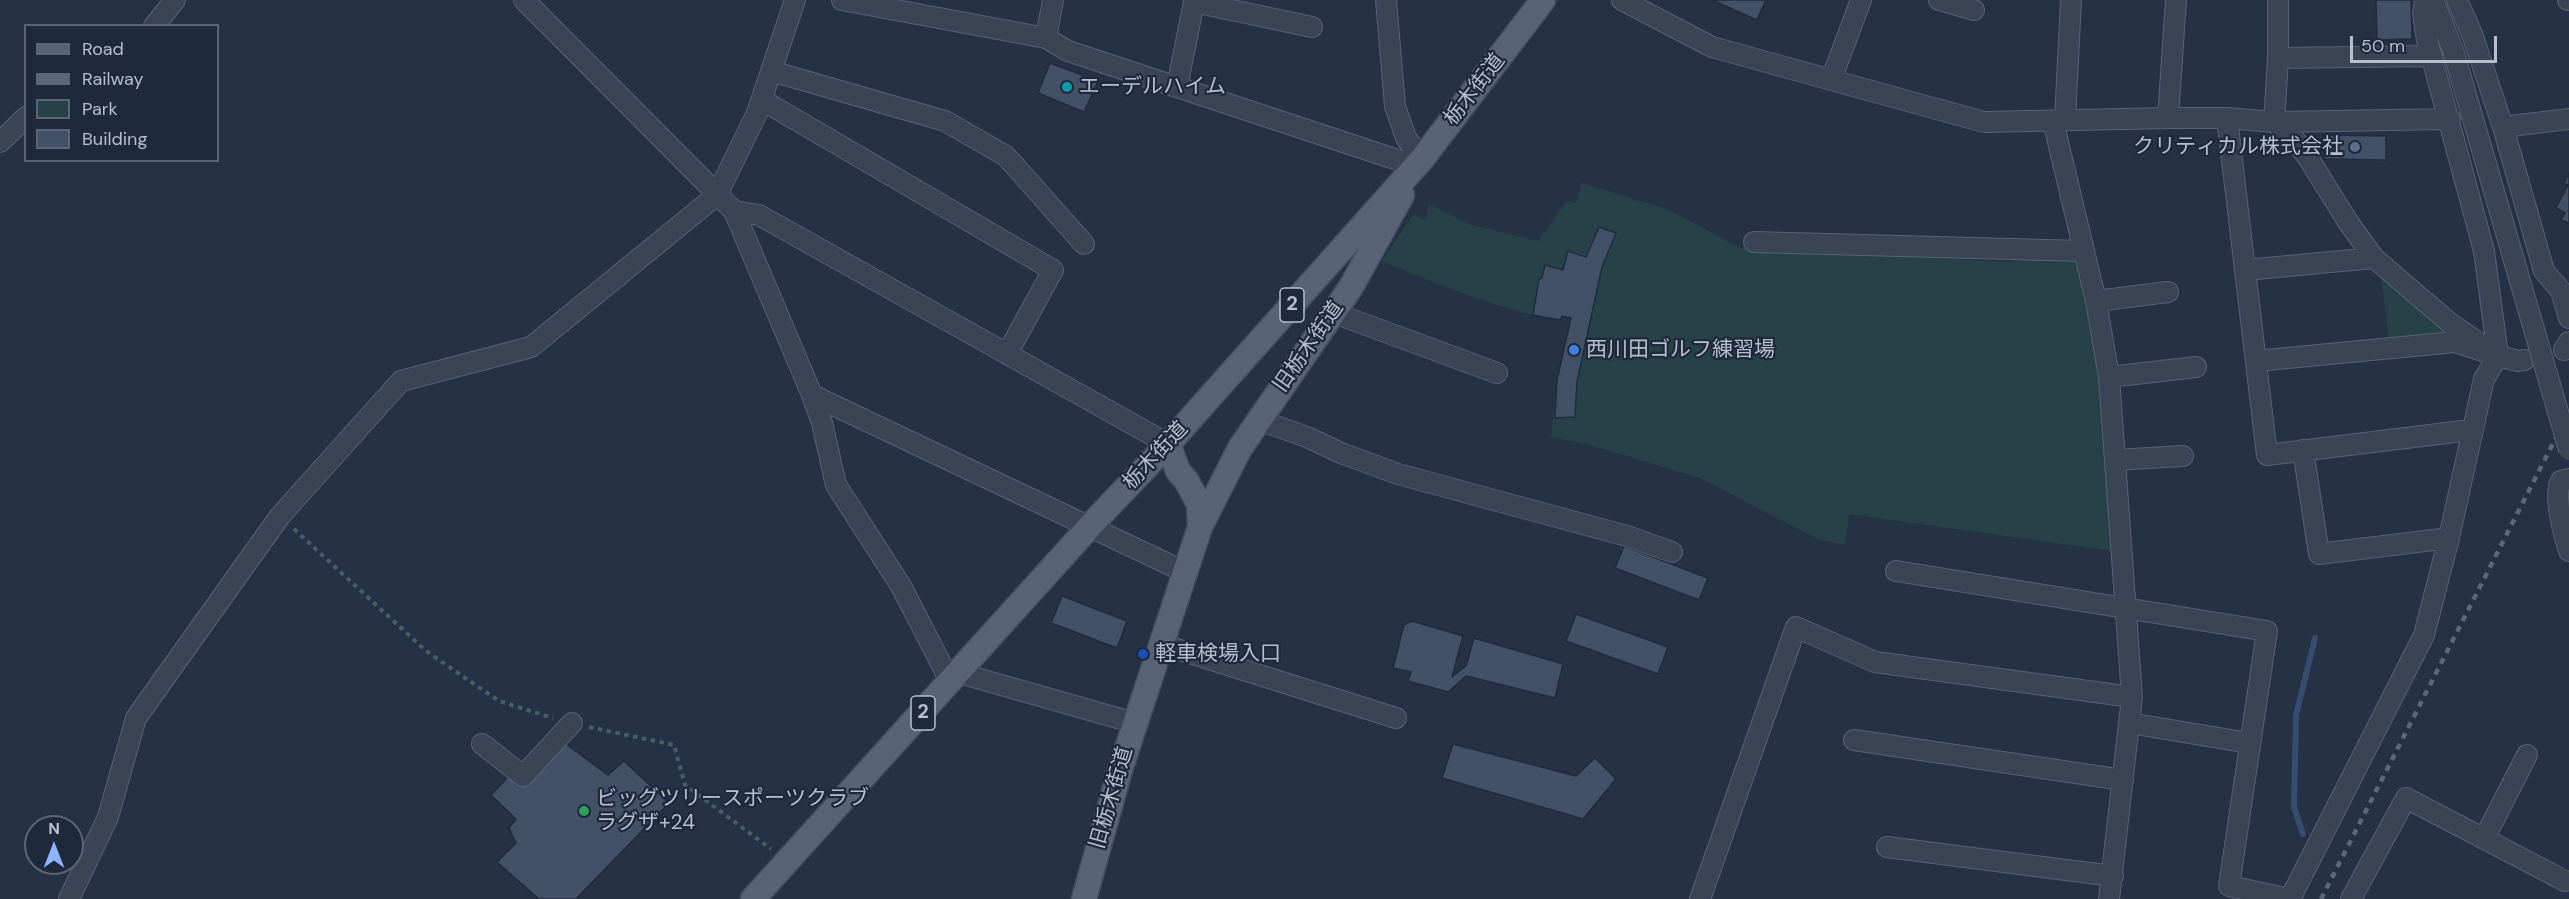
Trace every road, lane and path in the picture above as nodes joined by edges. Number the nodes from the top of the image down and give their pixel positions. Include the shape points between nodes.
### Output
1 (175, 0) edge
2 (524, 0) edge
3 (795, 0) edge
4 (842, 0) edge
5 (1053, 0) edge
6 (1386, 0) edge
7 (1543, 0) edge
8 (1622, 0) edge
9 (1862, 0) edge
10 (1939, 0) edge
11 (2071, 0) edge
12 (2176, 0) edge
13 (2278, 0) edge
14 (2425, 0) edge
15 (2433, 0) edge
16 (2457, 0) edge
17 (1974, 10) dead end
18 (156, 24) edge
19 (1312, 27) dead end
20 (1046, 38) junction
21 (2432, 56) junction
22 (2278, 58) junction
23 (771, 71) junction
24 (1832, 80) junction
25 (1177, 87) junction
26 (762, 100) junction
27 (2168, 118) junction
28 (2227, 118) junction
29 (24, 119) edge
30 (2450, 119) junction
31 (2569, 119) edge
32 (2059, 120) junction
33 (2274, 122) junction
34 (2503, 127) junction
35 (0, 142) edge
36 (1419, 162) junction
37 (717, 195) junction
38 (734, 211) junction
39 (1754, 242) dead end
40 (1084, 244) dead end
41 (2084, 251) junction
42 (2374, 258) junction
43 (2245, 270) junction
44 (2168, 292) dead end
45 (2096, 301) junction
46 (1334, 313) junction
47 (2569, 318) edge
48 (1007, 354) junction
49 (2498, 356) junction
50 (2524, 360) dead end
51 (2256, 361) junction
52 (2196, 368) dead end
53 (1497, 373) dead end
54 (2109, 377) junction
55 (812, 395) junction
56 (1259, 420) junction
57 (2471, 430) junction
58 (1168, 444) junction
59 (2303, 450) junction
60 (2569, 450) edge
61 (2183, 456) dead end
62 (2115, 460) junction
63 (2569, 479) edge
64 (1132, 482) junction
65 (280, 516) junction
66 (1200, 516) junction
67 (1090, 526) junction
68 (2449, 538) junction
69 (2569, 551) edge
70 (1672, 552) dead end
71 (1896, 571) dead end
72 (1185, 572) junction
73 (2124, 608) junction
74 (1161, 644) junction
75 (955, 678) junction
76 (2132, 697) junction
77 (1396, 718) dead end
78 (572, 723) junction
79 (1135, 723) junction
80 (2129, 723) junction
81 (1854, 740) dead end
82 (2249, 743) junction
83 (482, 744) dead end
84 (2528, 755) dead end
85 (2123, 780) junction
86 (2484, 839) junction
87 (1887, 847) dead end
88 (788, 862) junction
89 (2113, 876) junction
90 (2565, 881) dead end
91 (2226, 892) edge
92 (2355, 898) edge
93 (69, 899) edge
94 (753, 899) edge
95 (1084, 899) edge
96 (1700, 899) edge
97 (2109, 899) edge
98 (2290, 899) edge

1 - 18 street
2 - 37 street
3 - 23 street
4 - 20 street
5 - 20 street
6 - 36 street via 1395,106
7 - 36 main road, 栃木街道 / 2
8 - 24 street via 1713,46
9 - 24 street
10 - 17 street
11 - 32 street
12 - 27 street
13 - 22 street
14 - 21 street
15 - 60 street, bridge via 2453,50
16 - 34 street
19 - 25 street via 1194,2
20 - 25 street via 1068,51
21 - 22 street
21 - 30 street
22 - 33 street
23 - 26 street
23 - 40 street via 945,121 1006,156
24 - 32 street via 1984,122
25 - 36 street
26 - 37 street
26 - 48 street via 1053,270
27 - 28 street
27 - 32 street
28 - 33 street
28 - 43 street
29 - 35 street
30 - 33 street
30 - 49 street via 2484,251
31 - 34 street
32 - 41 street
33 - 42 street via 2309,159
34 - 47 street via 2544,271 2561,291
36 - 46 main road, 旧栃木街道
36 - 58 main road, 栃木街道 / 2
37 - 38 street
37 - 65 street via 531,347 401,381
38 - 48 street via 759,215
38 - 55 street
39 - 41 street
41 - 45 street
42 - 43 street
42 - 49 street via 2450,323
43 - 51 street
44 - 45 street
45 - 54 street
46 - 53 street
46 - 56 main road, 旧栃木街道
46 - 66 main road via 1319,317 1234,441
48 - 58 street
49 - 50 street
49 - 51 street via 2455,342
49 - 57 street via 2484,379
51 - 59 street via 2267,454
52 - 54 street
54 - 62 street
55 - 67 street
55 - 75 street via 836,485
56 - 66 main road, 旧栃木街道
56 - 70 street via 1398,474 1627,536
57 - 59 street
57 - 68 street
58 - 64 main road, 栃木街道 / 2
58 - 66 main road
59 - 68 street via 2319,554
61 - 62 street
62 - 73 street
63 - 69 street via 2561,481 2558,487
64 - 66 main road via 1161,479 1185,490
64 - 67 main road, 栃木街道 / 2
65 - 78 path via 426,651 499,701
65 - 93 street via 136,718 108,817
66 - 72 main road, 旧栃木街道
67 - 72 street
67 - 75 main road, 栃木街道 / 2
68 - 98 street via 2424,634
71 - 73 street
72 - 74 main road, 旧栃木街道
73 - 76 street
73 - 82 street via 2267,631
74 - 77 street
74 - 79 main road, 旧栃木街道
75 - 79 street
75 - 88 main road, 栃木街道 / 2
76 - 80 street
76 - 96 street via 1875,662 1796,627
78 - 83 street via 523,776
78 - 88 path via 674,745 685,785
79 - 95 main road, 旧栃木街道
80 - 82 street
80 - 85 street
81 - 85 street
82 - 91 street
84 - 86 street
85 - 89 street
86 - 90 street
86 - 92 street via 2406,798
87 - 89 street
88 - 94 main road, 栃木街道 / 2
89 - 97 street
91 - 98 street

